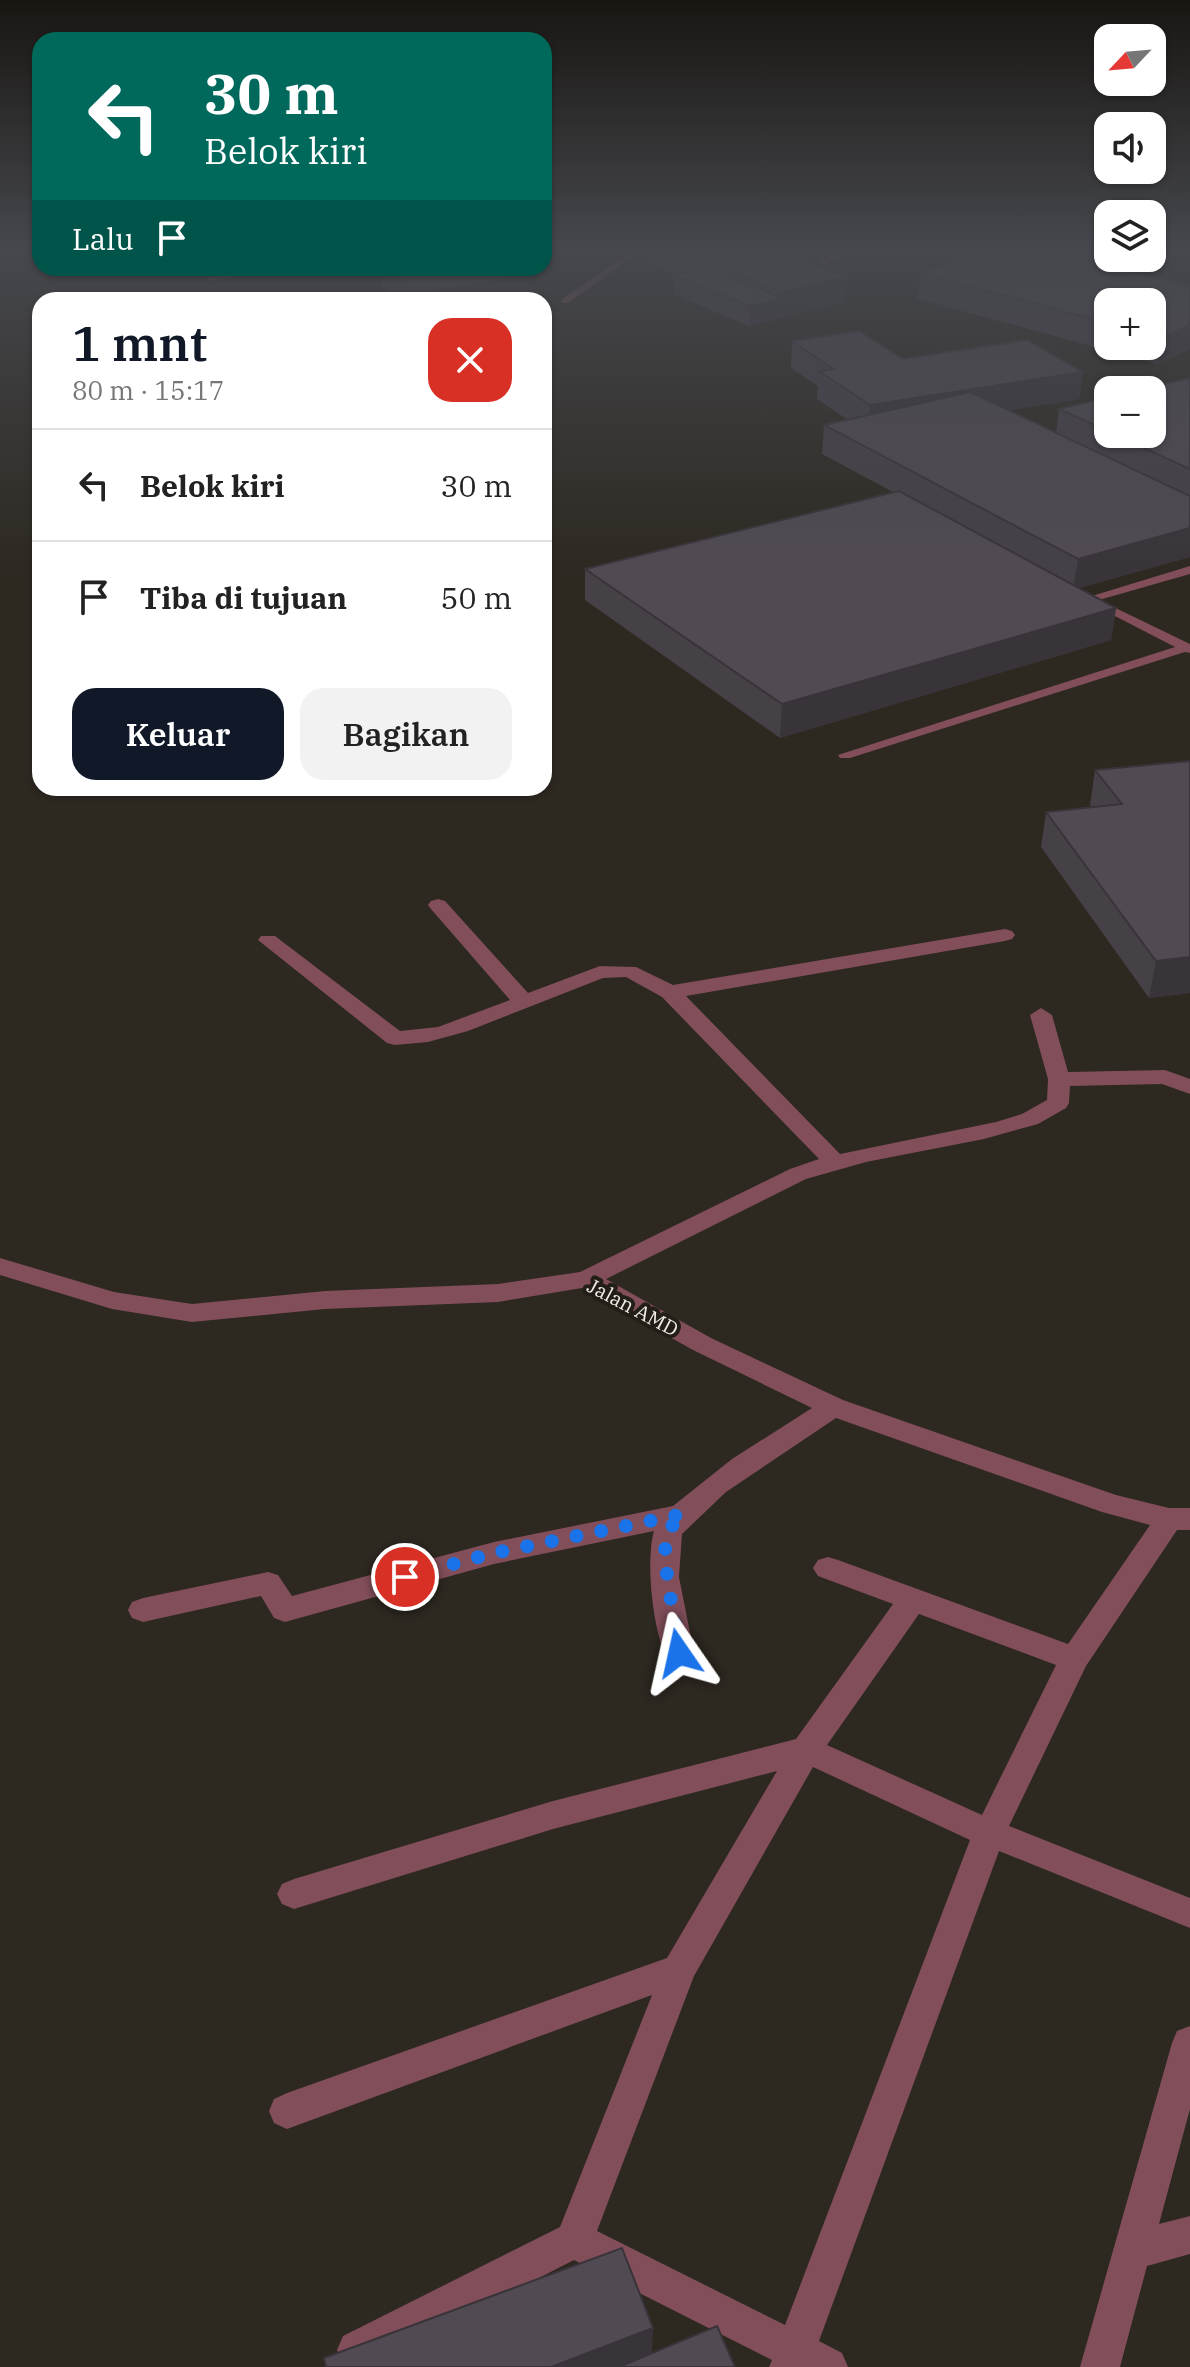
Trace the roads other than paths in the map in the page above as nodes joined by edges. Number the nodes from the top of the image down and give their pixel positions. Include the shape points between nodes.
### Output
1 (1190, 570) edge
2 (1189, 648) edge
3 (845, 755) dead end
4 (438, 905) dead end
5 (1005, 935) dead end
6 (268, 940) dead end
7 (670, 992) junction
8 (524, 1002) junction
9 (1041, 1015) dead end
10 (1059, 1079) junction
11 (1190, 1087) edge
12 (834, 1161) junction
13 (0, 1266) edge
14 (586, 1279) junction
15 (833, 1407) junction
16 (684, 1514) junction
17 (1180, 1519) edge
18 (828, 1568) dead end
19 (912, 1601) junction
20 (143, 1610) dead end
21 (679, 1653) dead end
22 (1074, 1659) junction
23 (806, 1750) junction
24 (989, 1833) junction
25 (294, 1894) dead end
26 (1190, 1913) edge
27 (679, 1969) junction
28 (1190, 2043) edge
29 (287, 2111) dead end
30 (1190, 2235) edge
31 (574, 2240) junction
32 (1134, 2250) junction
33 (804, 2361) edge
34 (327, 2365) edge
35 (1100, 2367) edge

1 - 2 lane via 1083,596
2 - 3 lane
4 - 8 street
5 - 7 street
6 - 8 street via 395,1038 436,1034
7 - 8 street via 629,971 612,970
7 - 12 street
9 - 10 street
10 - 11 street via 1165,1077
10 - 12 street via 1058,1103 1038,1118
12 - 14 street
13 - 14 street, Jalan AMD via 112,1300 192,1313 325,1300 498,1293
14 - 15 street, Jalan AMD via 702,1344
15 - 16 street via 698,1499
15 - 17 street, Jalan AMD via 1112,1505
16 - 20 street via 494,1553 285,1610 268,1583
16 - 21 street via 669,1529 664,1555
17 - 22 street
18 - 19 street
19 - 22 street
19 - 23 street
22 - 24 street
23 - 24 street
23 - 25 street via 553,1815
23 - 27 street
24 - 26 street
24 - 33 street
27 - 29 street
27 - 31 street
28 - 32 street
30 - 32 street
31 - 33 street
31 - 34 street
32 - 35 street

